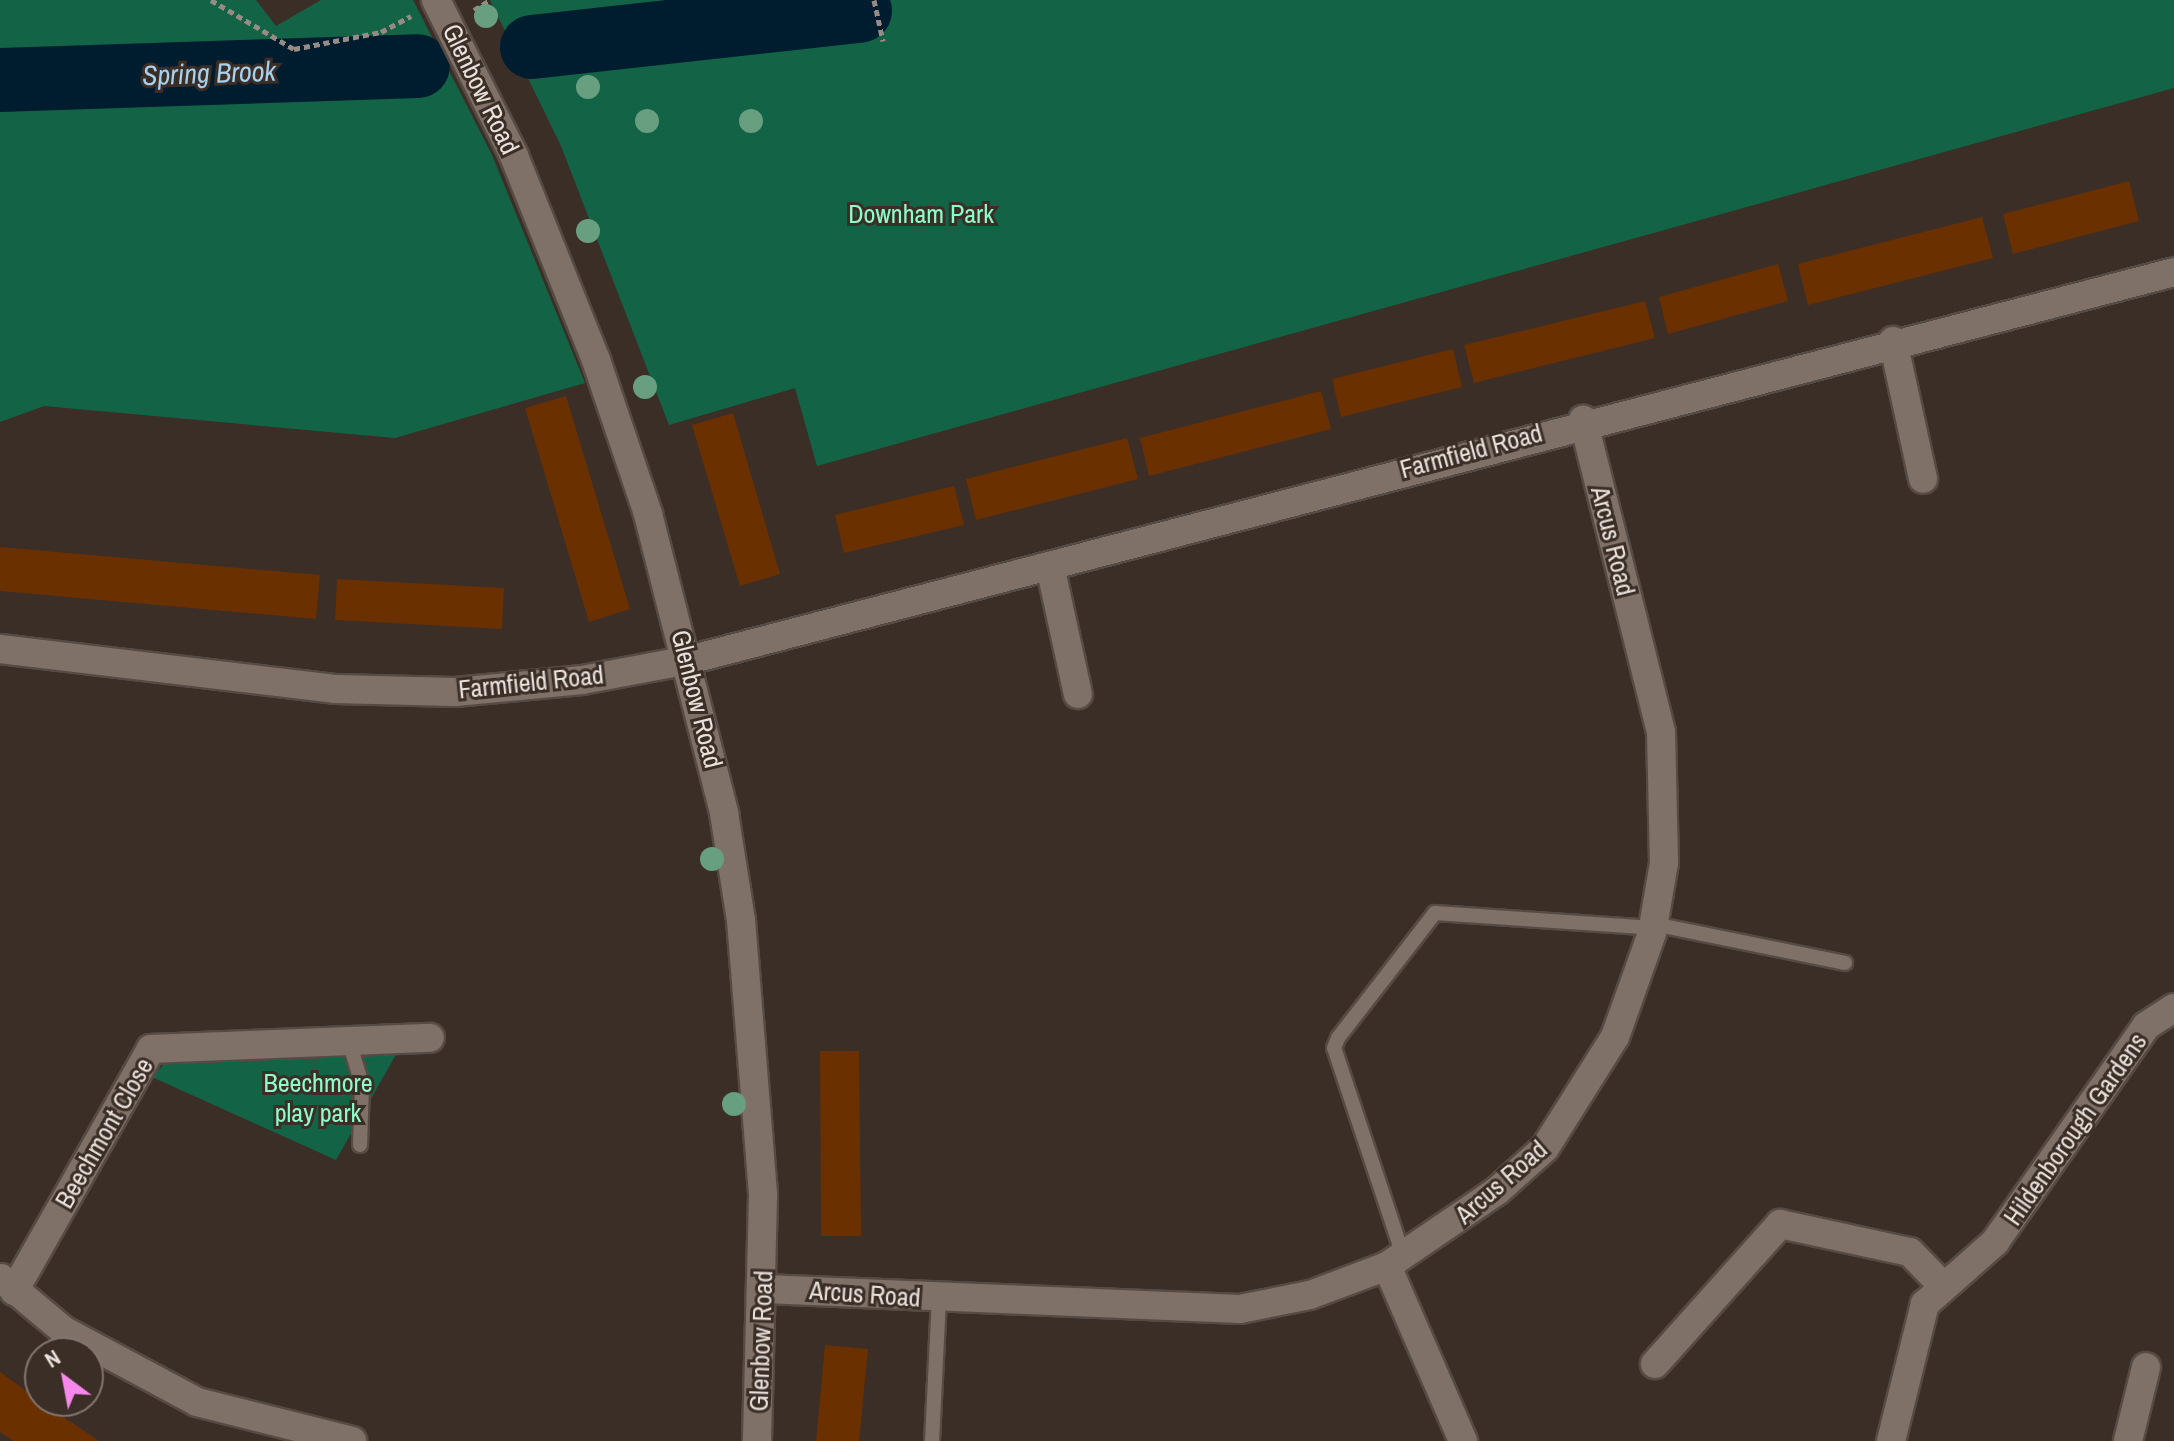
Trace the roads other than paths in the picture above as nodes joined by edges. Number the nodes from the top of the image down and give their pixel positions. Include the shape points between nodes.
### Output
1 (438, 0) edge
2 (2174, 272) edge
3 (1893, 341) junction
4 (1583, 420) junction
5 (1923, 479) dead end
6 (1050, 566) junction
7 (0, 649) edge
8 (689, 660) junction
9 (1078, 694) dead end
10 (1654, 926) junction
11 (1845, 963) dead end
12 (2174, 1008) edge
13 (430, 1038) dead end
14 (349, 1041) junction
15 (360, 1145) dead end
16 (1395, 1260) junction
17 (7, 1284) edge
18 (1942, 1285) junction
19 (765, 1289) junction
20 (939, 1299) junction
21 (1655, 1364) dead end
22 (2146, 1367) dead end
23 (352, 1441) edge
24 (757, 1441) edge
25 (932, 1441) edge
26 (1463, 1441) edge
27 (1891, 1441) edge
28 (2128, 1441) edge

1 - 8 street, Glenbow Road via 514,156 591,347
2 - 3 street, Farmfield Road
3 - 4 street, Farmfield Road
3 - 5 street
4 - 6 street, Farmfield Road
4 - 10 street, Arcus Road via 1661,732 1664,863
6 - 8 street, Farmfield Road
6 - 9 street
7 - 8 street, Farmfield Road via 335,689 455,692
8 - 19 street, Glenbow Road via 741,920
10 - 11 lane
10 - 16 street, Arcus Road via 1615,1037 1545,1148 1497,1191
10 - 16 lane via 1435,913 1347,1026 1334,1048
12 - 18 street, Hildenborough Gardens via 2146,1026 1995,1242
13 - 14 street, Beechmont Close
14 - 15 lane via 366,1119
14 - 17 street, Beechmont Close via 151,1049
16 - 20 street, Arcus Road via 1310,1295 1240,1309
16 - 26 street
17 - 23 street via 63,1330 197,1402
18 - 21 street via 1910,1252 1780,1224
18 - 27 street, Hildenborough Gardens via 1925,1304
19 - 20 street, Arcus Road
19 - 24 street, Glenbow Road
20 - 25 lane
22 - 28 street

